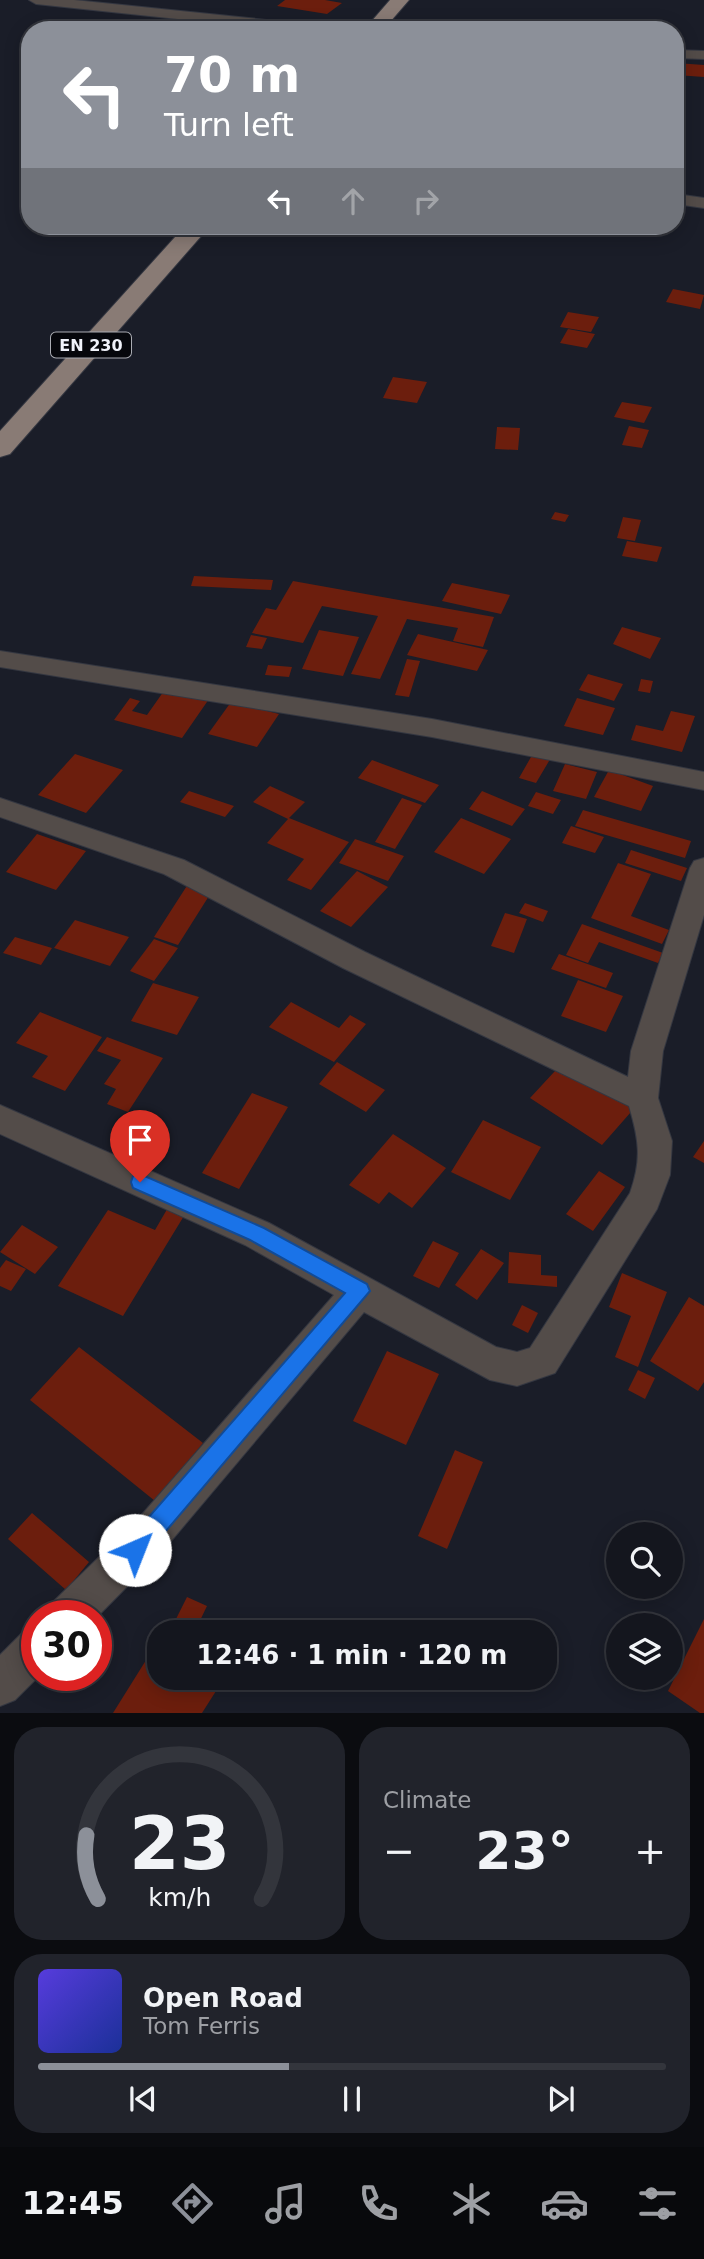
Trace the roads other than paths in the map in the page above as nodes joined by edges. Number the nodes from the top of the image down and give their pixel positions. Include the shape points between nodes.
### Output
1 (36, 0) edge
2 (400, 0) edge
3 (93, 3) edge
4 (248, 21) edge
5 (381, 21) edge
6 (684, 54) edge
7 (704, 55) edge
8 (684, 200) edge
9 (704, 203) edge
10 (190, 235) edge
11 (0, 448) edge
12 (0, 659) edge
13 (704, 781) edge
14 (0, 807) edge
15 (704, 869) edge
16 (642, 1098) junction
17 (0, 1119) edge
18 (360, 1291) junction
19 (85, 1600) edge
20 (21, 1664) edge
21 (0, 1685) edge

1 - 3 street
2 - 5 main road
3 - 4 street
6 - 7 street
8 - 9 street
10 - 11 main road, EN 230
12 - 13 street via 432,728
14 - 16 street via 174,867 354,960
15 - 16 street via 647,1051
16 - 18 street via 656,1141 645,1199 542,1361 517,1369 489,1363
17 - 18 street via 257,1234
18 - 19 street via 152,1533
20 - 21 street

